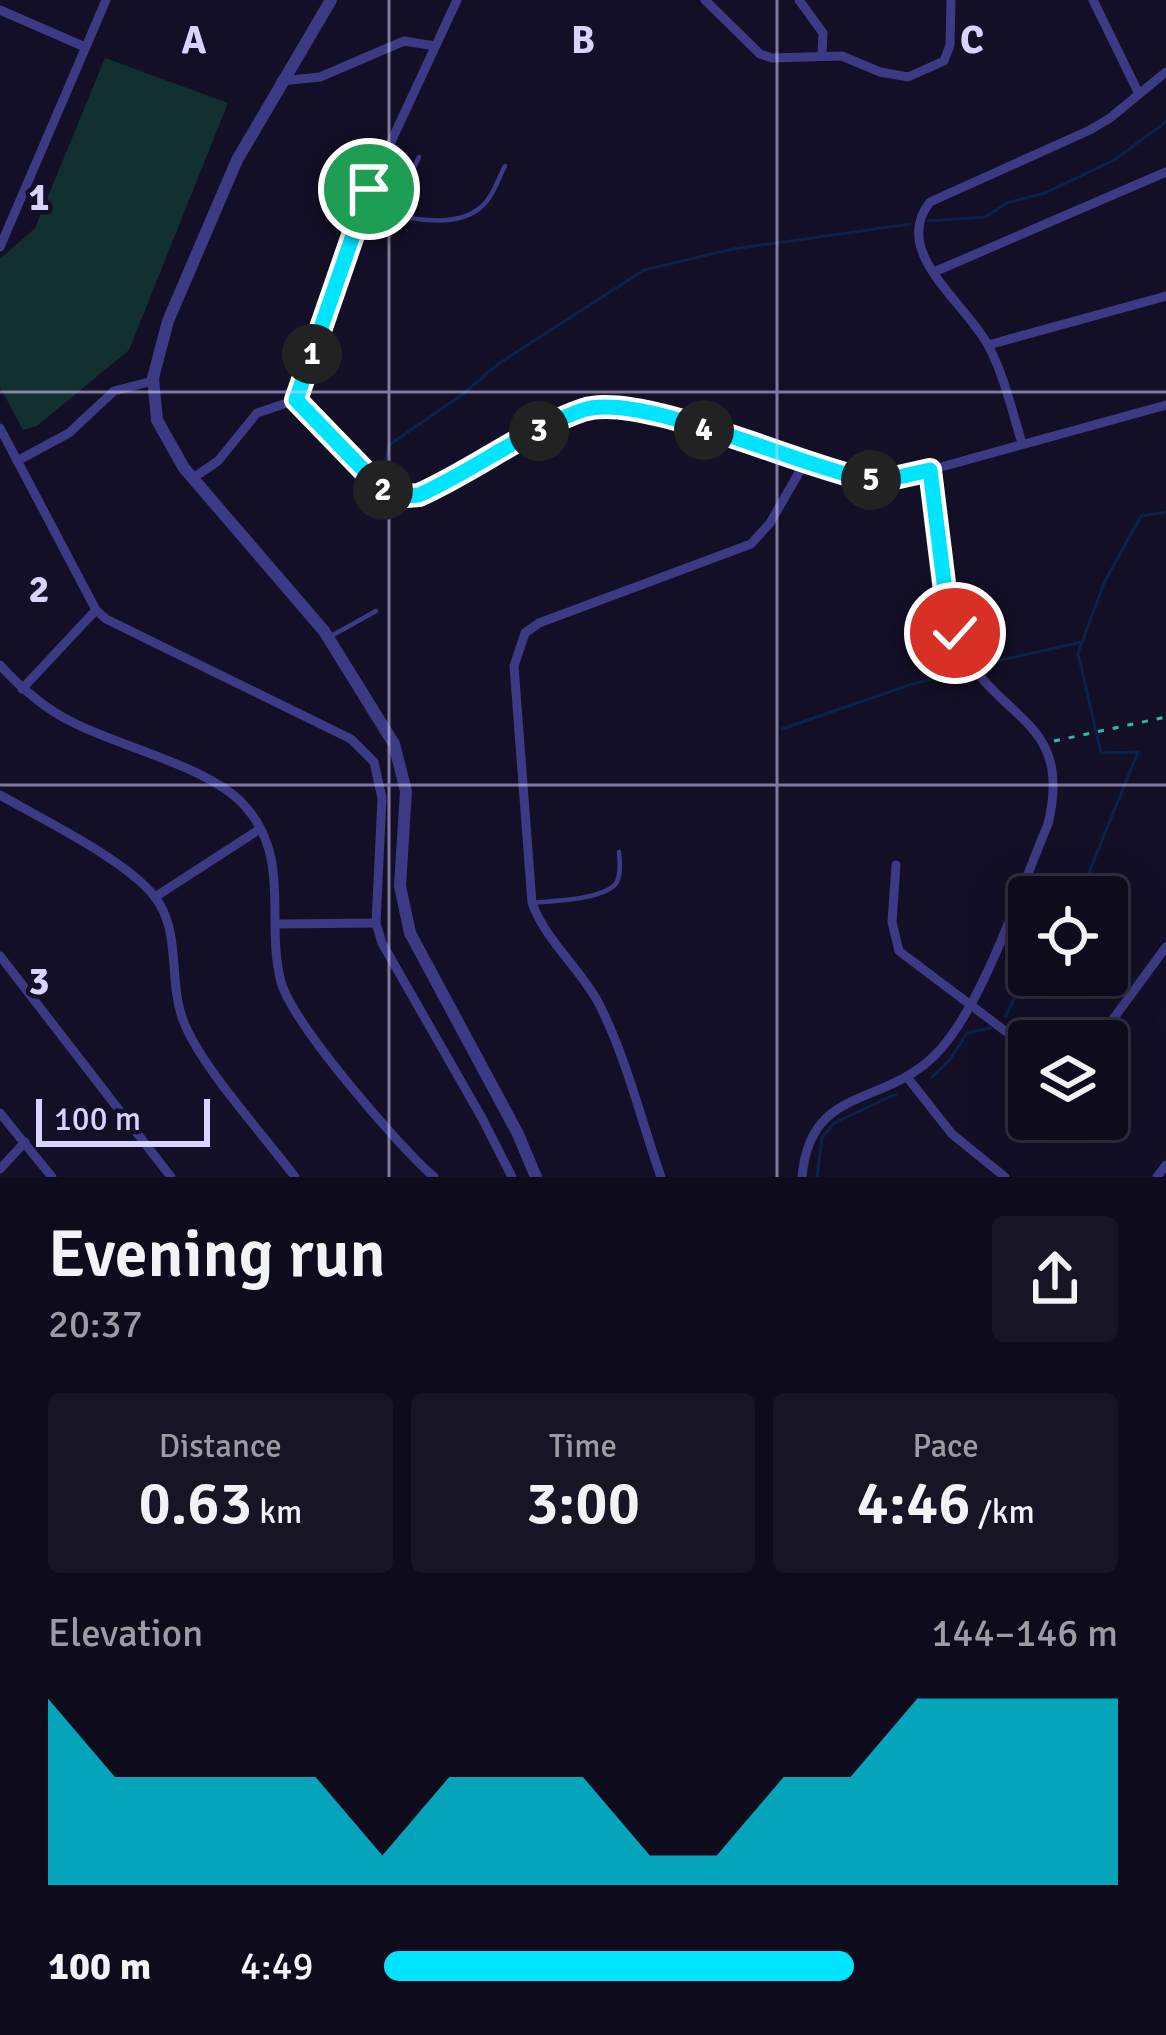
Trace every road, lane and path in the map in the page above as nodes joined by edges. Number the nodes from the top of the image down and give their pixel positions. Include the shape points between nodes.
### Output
1 (106, 0) edge
2 (331, 0) edge
3 (457, 0) edge
4 (705, 0) edge
5 (799, 0) edge
6 (951, 0) edge
7 (1093, 0) edge
8 (0, 10) edge
9 (435, 46) junction
10 (85, 47) junction
11 (822, 54) junction
12 (1166, 72) edge
13 (280, 82) junction
14 (1139, 94) junction
15 (419, 157) dead end
16 (505, 166) dead end
17 (1166, 172) edge
18 (361, 210) junction
19 (392, 214) junction
20 (0, 247) edge
21 (934, 272) junction
22 (1166, 296) edge
23 (988, 345) junction
24 (153, 381) junction
25 (296, 400) junction
26 (1166, 405) edge
27 (0, 428) edge
28 (1022, 443) junction
29 (17, 460) junction
30 (805, 462) junction
31 (930, 470) junction
32 (193, 478) junction
33 (96, 610) junction
34 (376, 611) dead end
35 (328, 638) junction
36 (0, 665) edge
37 (22, 689) junction
38 (1166, 717) edge
39 (1046, 743) junction
40 (0, 795) edge
41 (260, 829) junction
42 (619, 852) dead end
43 (896, 865) dead end
44 (155, 897) junction
45 (532, 903) junction
46 (376, 923) junction
47 (277, 924) junction
48 (1166, 947) edge
49 (0, 956) edge
50 (972, 1004) junction
51 (1112, 1020) edge
52 (1008, 1032) edge
53 (907, 1077) junction
54 (0, 1113) edge
55 (26, 1142) junction
56 (1166, 1165) edge
57 (0, 1169) edge
58 (52, 1177) edge
59 (171, 1177) edge
60 (295, 1177) edge
61 (434, 1177) edge
62 (512, 1177) edge
63 (536, 1177) edge
64 (661, 1177) edge
65 (802, 1177) edge
66 (1005, 1177) edge
67 (1157, 1177) edge

1 - 10 street
2 - 13 street
3 - 9 street
4 - 11 street via 760,54
5 - 11 street via 823,33
6 - 11 street via 950,45 935,67 895,76
7 - 14 street
8 - 10 street
9 - 13 street via 404,41 320,77
9 - 18 street
10 - 20 street
12 - 14 street
13 - 24 street via 184,283
14 - 21 street via 1090,130 930,202 916,232
15 - 19 lane
16 - 19 lane via 476,211 430,219
17 - 21 street
18 - 19 lane
18 - 25 street
21 - 23 street
22 - 23 street
23 - 28 street
24 - 29 street via 114,391 69,433
24 - 32 street via 164,439
25 - 30 street via 367,475 406,499 600,406 648,412
25 - 32 street via 256,413 218,461
26 - 28 street
27 - 29 street
28 - 31 street
29 - 33 street
30 - 31 street via 865,479
30 - 45 street via 751,544 525,633 514,666
31 - 39 street via 955,633 979,679
32 - 35 street
33 - 37 street
33 - 46 street via 365,750 382,798
34 - 35 lane
35 - 63 street via 402,766 400,886 410,933
36 - 37 street
37 - 41 street via 74,724 221,788
38 - 39 path
39 - 50 street via 1055,796 1048,824
40 - 44 street via 125,870
41 - 44 street
41 - 47 street via 275,866
42 - 45 lane via 610,889
43 - 50 street via 898,951
44 - 60 street via 167,922 182,1018
45 - 64 street via 604,1016
46 - 47 street
46 - 62 street
47 - 61 street via 282,983 302,1024
48 - 51 street
49 - 59 street
50 - 52 street
50 - 53 street via 938,1052
53 - 65 street via 829,1113 806,1145
53 - 66 street via 952,1134
54 - 55 street
55 - 57 street
55 - 58 street
56 - 67 street

